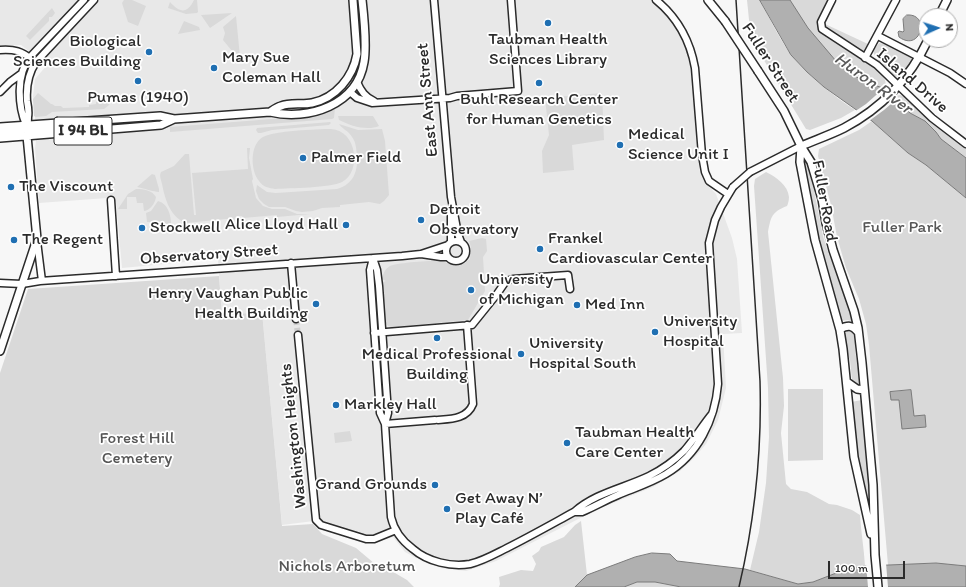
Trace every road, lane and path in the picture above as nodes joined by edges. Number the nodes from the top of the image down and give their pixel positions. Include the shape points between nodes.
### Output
1 (84, 0) edge
2 (94, 0) edge
3 (353, 0) edge
4 (362, 0) edge
5 (434, 0) edge
6 (511, 0) edge
7 (656, 0) edge
8 (708, 0) edge
9 (832, 0) edge
10 (896, 0) edge
11 (878, 36) junction
12 (924, 48) edge
13 (0, 50) edge
14 (30, 57) junction
15 (919, 57) junction
16 (865, 58) junction
17 (36, 62) junction
18 (21, 74) junction
19 (349, 77) junction
20 (357, 82) junction
21 (966, 84) edge
22 (899, 86) junction
23 (0, 92) edge
24 (350, 92) junction
25 (442, 98) junction
26 (383, 103) junction
27 (270, 112) junction
28 (82, 120) junction
29 (174, 120) junction
30 (26, 125) junction
31 (0, 127) edge
32 (0, 133) edge
33 (27, 136) junction
34 (0, 138) edge
35 (966, 144) edge
36 (801, 146) junction
37 (728, 194) junction
38 (451, 197) junction
39 (111, 200) dead end
40 (37, 238) junction
41 (461, 242) junction
42 (449, 244) junction
43 (421, 254) junction
44 (448, 257) junction
45 (373, 258) junction
46 (291, 263) junction
47 (116, 276) junction
48 (42, 281) junction
49 (0, 283) edge
50 (22, 284) junction
51 (570, 289) dead end
52 (296, 319) tunnel mouth
53 (467, 325) junction
54 (840, 329) junction
55 (858, 332) junction
56 (374, 333) junction
57 (382, 333) junction
58 (298, 335) tunnel mouth
59 (2, 337) edge
60 (0, 350) edge
61 (847, 382) junction
62 (864, 390) junction
63 (385, 424) junction
64 (396, 530) junction
65 (875, 555) junction
66 (878, 587) edge

1 - 14 street
2 - 17 street
3 - 19 main road, I 94 BL via 357,54
4 - 20 main road, I 94 BL via 364,61
5 - 25 street, East Ann Street
6 - 25 street via 518,90
7 - 37 street via 668,10 687,38 695,68 705,172 709,181
8 - 36 main road, Fuller Street, bridge via 725,21 784,111
9 - 16 street, Island Drive via 820,25 824,31
10 - 11 street
11 - 15 street
11 - 16 street
12 - 15 main road
13 - 14 street via 18,50
14 - 17 street
14 - 18 street
15 - 21 street
15 - 22 main road
16 - 22 street, Island Drive via 877,65
17 - 30 street via 28,79
18 - 23 street
18 - 30 street via 20,98
19 - 24 main road via 347,88
19 - 27 main road, I 94 BL via 334,93 323,99 281,105
20 - 24 main road, I 94 BL
20 - 26 street via 366,97
22 - 35 street, Island Drive via 932,118
22 - 36 main road via 869,113 835,132
24 - 26 street via 365,102
24 - 27 main road, I 94 BL via 337,103 319,111 282,114
25 - 26 street
25 - 38 street, East Ann Street
27 - 29 main road, I 94 BL
28 - 29 main road, I 94 BL via 160,116
28 - 30 main road, I 94 BL
28 - 33 main road via 76,125 34,130
29 - 33 main road, I 94 BL via 161,125
30 - 31 main road, I 94 BL
30 - 32 main road via 22,130
30 - 33 street
33 - 34 main road, I 94 BL
33 - 40 main road
36 - 37 street, bridge via 750,172 733,186
36 - 54 main road, Fuller Road via 800,162 814,240
36 - 55 main road, Fuller Road via 812,162 833,250 854,311
37 - 64 street via 715,220 709,243 718,372 717,396 712,414 684,451 661,469 597,497 522,540 472,563 445,564 423,557 409,547
38 - 41 street, East Ann Street
38 - 42 street, East Ann Street
39 - 47 street
40 - 48 street
40 - 50 main road
41 - 42 street
41 - 44 street via 466,249 464,258 456,261
42 - 43 street, Observatory Street
42 - 44 street via 446,251
43 - 44 street, Observatory Street
43 - 45 street, Observatory Street
45 - 46 street, Observatory Street
45 - 56 street via 370,270
45 - 57 street via 377,270
46 - 47 street, Observatory Street
46 - 52 street
47 - 48 street, Observatory Street
48 - 50 street, Observatory Street
49 - 50 street, Observatory Street
50 - 59 main road
51 - 53 street via 568,275 513,278 506,281 475,322
53 - 57 street
53 - 63 street via 471,408 460,417
54 - 55 main road via 851,326
54 - 61 main road, Fuller Road
55 - 62 main road, Fuller Road
56 - 57 street
56 - 63 street via 380,413
57 - 63 street via 388,413
58 - 64 street, Washington Heights via 316,520 321,525 366,539 374,539
59 - 60 main road
61 - 62 main road via 857,389
61 - 65 main road, Fuller Road via 854,456
62 - 65 main road, Fuller Road via 873,485
63 - 64 street via 390,511
65 - 66 main road, Fuller Road

